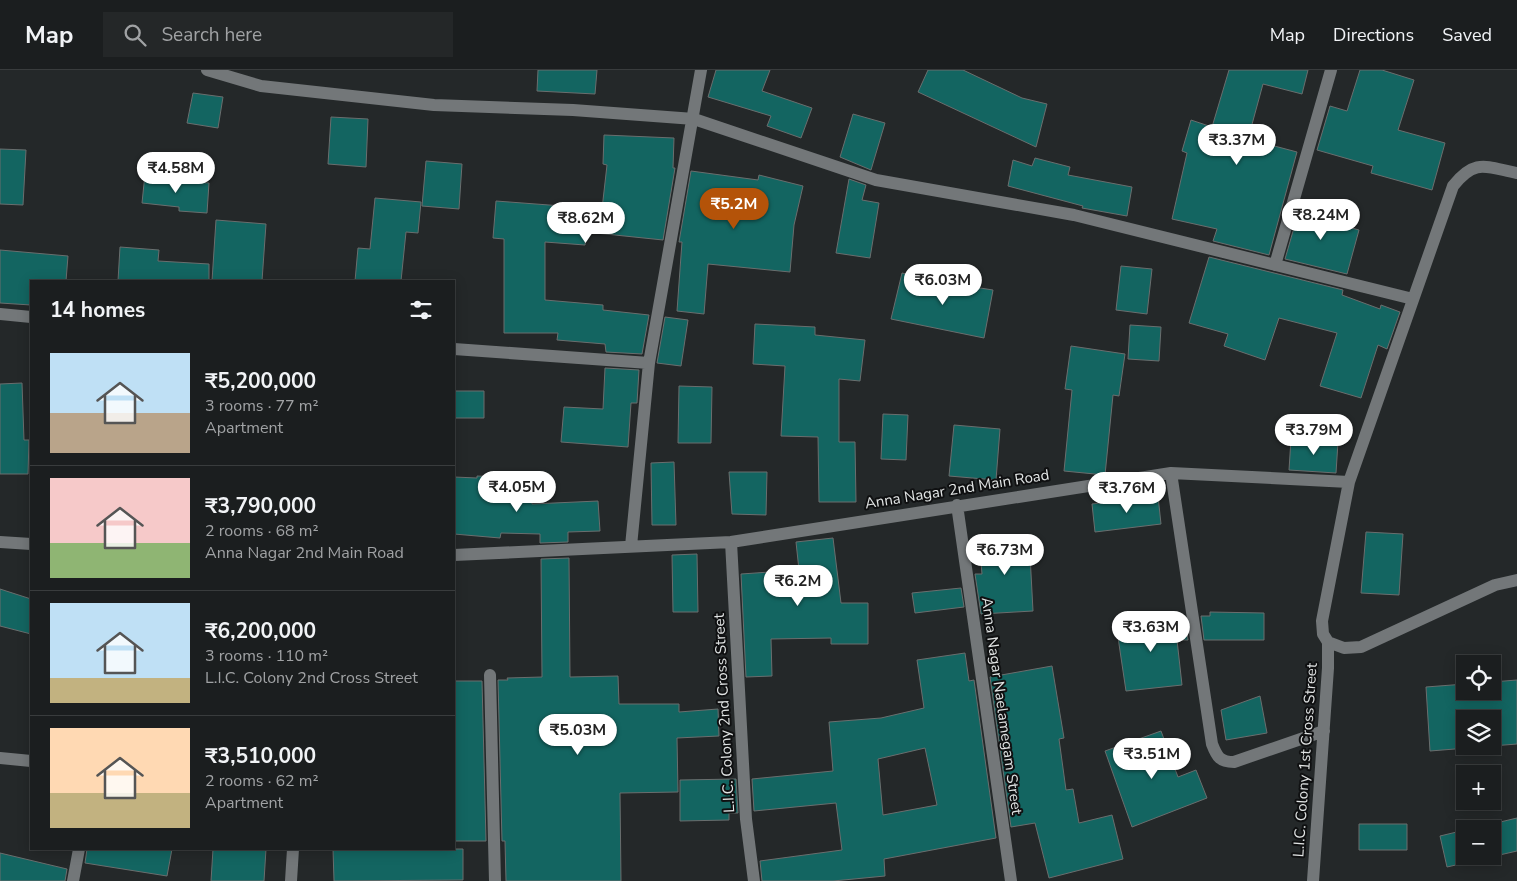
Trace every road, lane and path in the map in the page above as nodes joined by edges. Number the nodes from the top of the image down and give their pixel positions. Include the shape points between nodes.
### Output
1 (207, 70) edge
2 (702, 70) edge
3 (1331, 70) edge
4 (694, 119) junction
5 (1517, 173) edge
6 (1274, 265) junction
7 (1413, 299) junction
8 (0, 314) edge
9 (30, 317) edge
10 (455, 349) edge
11 (649, 363) junction
12 (1170, 472) junction
13 (1349, 482) junction
14 (957, 505) junction
15 (0, 542) edge
16 (731, 542) junction
17 (30, 544) edge
18 (631, 546) junction
19 (455, 555) edge
20 (1517, 580) edge
21 (1328, 642) junction
22 (490, 675) dead end
23 (1324, 731) junction
24 (0, 758) edge
25 (30, 760) edge
26 (79, 850) edge
27 (293, 850) edge
28 (73, 881) edge
29 (291, 881) edge
30 (495, 881) edge
31 (754, 881) edge
32 (1011, 881) edge
33 (1313, 881) edge

1 - 4 street via 261,86 434,105 574,110
2 - 4 street
3 - 6 street
4 - 6 street via 876,180 1074,215
4 - 11 street
5 - 7 street, L.I.C. Colony 1st Cross Street via 1481,166 1468,169 1461,176 1453,186
6 - 7 street
7 - 13 street, L.I.C. Colony 1st Cross Street
8 - 9 street
10 - 11 street
11 - 18 street
12 - 13 street, Anna Nagar 2nd Main Road
12 - 14 street, Anna Nagar 2nd Main Road
12 - 23 street via 1216,757 1223,762 1234,762
13 - 21 street, L.I.C. Colony 1st Cross Street via 1322,621 1323,634
14 - 16 street, Anna Nagar 2nd Main Road
14 - 32 street, Anna Nagar Naelamegam Street
15 - 17 street
16 - 18 street, Anna Nagar 2nd Main Road
16 - 31 street, L.I.C. Colony 2nd Cross Street via 746,819
18 - 19 street, Anna Nagar 2nd Main Road
20 - 21 street via 1495,585 1361,647 1344,648
21 - 23 street, L.I.C. Colony 1st Cross Street
22 - 30 street
23 - 33 street, L.I.C. Colony 1st Cross Street
24 - 25 street
26 - 28 street
27 - 29 street

